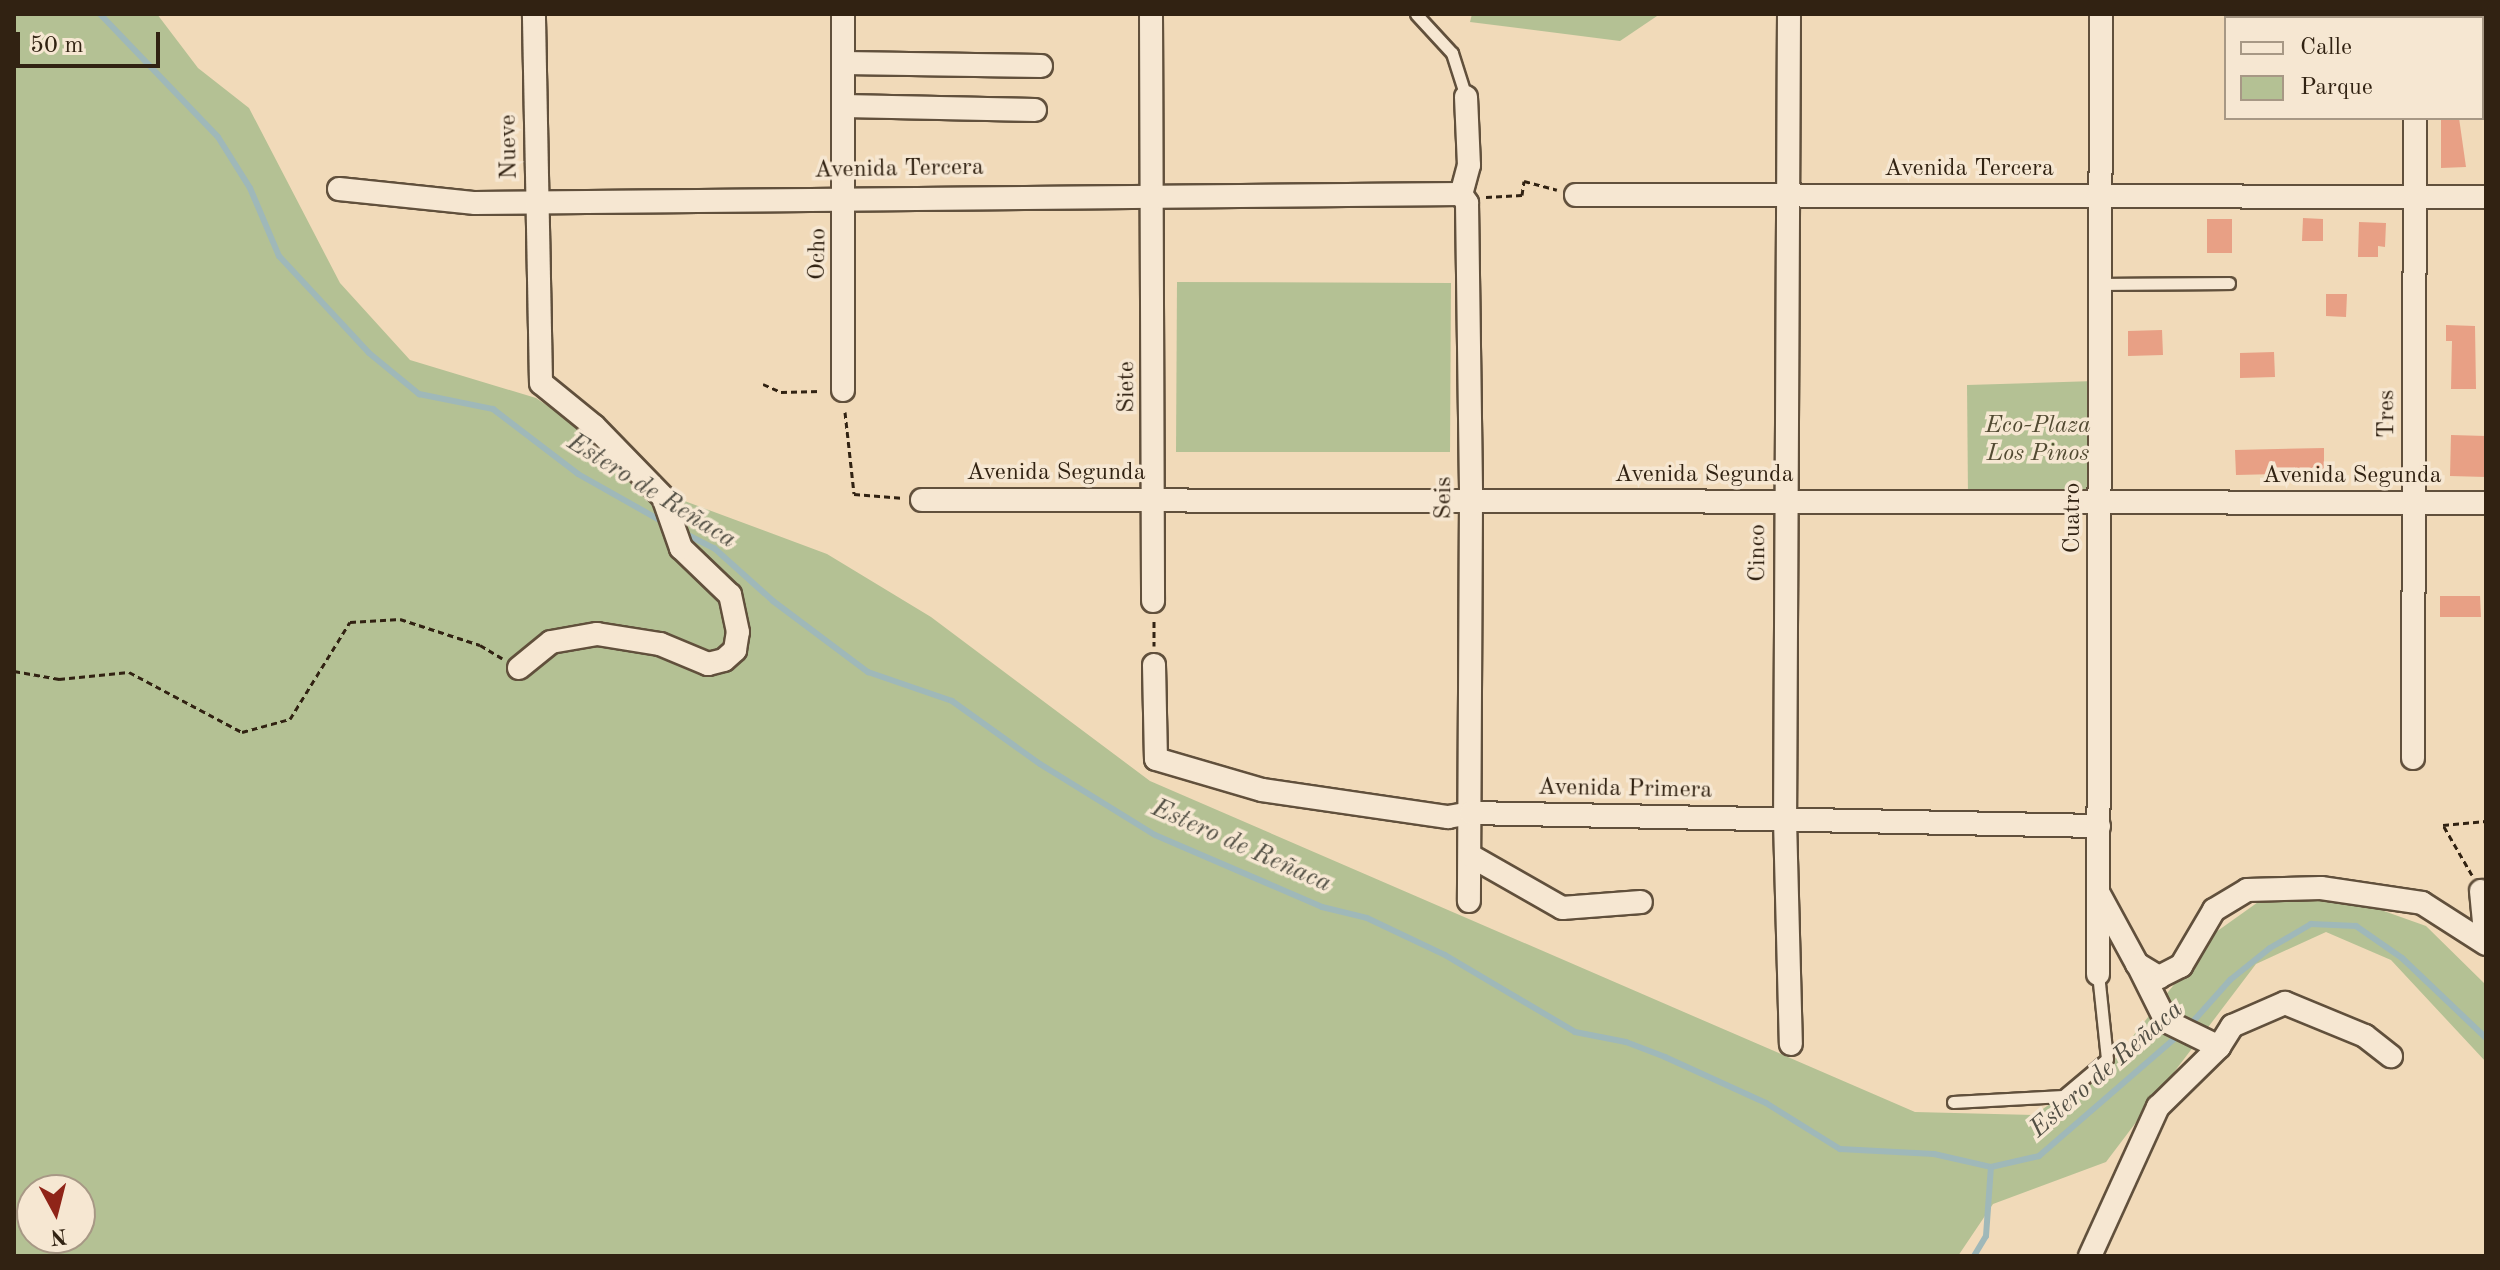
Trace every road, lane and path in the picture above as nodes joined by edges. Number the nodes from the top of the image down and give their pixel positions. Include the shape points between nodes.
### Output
1 (534, 14) edge
2 (843, 14) edge
3 (1151, 14) edge
4 (1416, 14) edge
5 (1789, 14) edge
6 (2101, 14) edge
7 (844, 63) junction
8 (1041, 66) dead end
9 (1466, 97) joint
10 (844, 106) junction
11 (1035, 110) dead end
12 (2415, 120) edge
13 (339, 189) dead end
14 (1155, 193) junction
15 (1576, 195) joint
16 (1464, 196) junction
17 (1786, 196) junction
18 (2101, 196) junction
19 (846, 197) junction
20 (2415, 197) junction
21 (2486, 197) edge
22 (536, 200) junction
23 (2229, 283) dead end
24 (2100, 284) junction
25 (763, 384) dead end
26 (843, 390) junction
27 (922, 500) joint
28 (1153, 500) junction
29 (1471, 501) junction
30 (1785, 502) junction
31 (2100, 503) junction
32 (2414, 503) junction
33 (2486, 503) edge
34 (1153, 601) joint
35 (1154, 665) joint
36 (519, 668) joint
37 (14, 671) edge
38 (2413, 758) dead end
39 (1471, 813) junction
40 (1785, 820) junction
41 (2486, 821) edge
42 (2099, 826) junction
43 (1471, 856) junction
44 (2481, 891) joint
45 (2098, 893) junction
46 (1469, 901) dead end
47 (1641, 902) dead end
48 (2486, 944) edge
49 (2137, 964) junction
50 (2098, 974) joint
51 (1791, 1044) dead end
52 (2219, 1047) junction
53 (2391, 1056) dead end
54 (1953, 1102) dead end
55 (2090, 1256) edge

1 - 22 street, Nueve
2 - 7 street, Ocho
3 - 14 street, Siete
4 - 9 lane via 1452,53
5 - 17 street, Cinco
6 - 18 street, Cuatro
7 - 8 street
7 - 10 street, Ocho
9 - 16 street, Seis via 1469,165
10 - 11 street
10 - 19 street, Ocho
12 - 20 street, Tres
13 - 22 street, Avenida Tercera via 435,203
14 - 16 street, Avenida Tercera
14 - 19 street, Avenida Tercera
14 - 28 street, Siete
15 - 16 path via 1524,181 1522,195
15 - 17 street, Avenida Tercera
16 - 29 street, Seis
17 - 18 street, Avenida Tercera
17 - 30 street, Cinco
18 - 20 street, Avenida Tercera
18 - 24 street, Cuatro
19 - 22 street, Avenida Tercera
19 - 26 street, Ocho
20 - 21 street, Avenida Tercera
20 - 32 street, Tres
22 - 36 street, Nueve via 541,383 594,426 663,497 681,548 730,595 738,632 735,650 708,664 660,644 597,634 551,642
23 - 24 lane
24 - 31 street, Cuatro
25 - 26 path via 781,392
26 - 27 path via 854,494
27 - 28 street, Avenida Segunda
28 - 29 street, Avenida Segunda
28 - 34 street, Siete
29 - 30 street, Avenida Segunda
29 - 39 street, Seis
30 - 31 street, Avenida Segunda
30 - 40 street, Cinco
31 - 32 street, Avenida Segunda
31 - 42 street, Cuatro
32 - 33 street, Avenida Segunda
32 - 38 street, Tres
34 - 35 path
35 - 39 street, Avenida Primera via 1156,759 1262,790 1448,817
36 - 37 path via 480,645 400,619 350,622 290,719 242,732 129,672 59,679
39 - 40 street, Avenida Primera
39 - 43 street, Seis
40 - 42 street, Avenida Primera
40 - 51 street, Cinco
41 - 44 path via 2443,825
42 - 45 street, Cuatro
43 - 46 street, Seis
43 - 47 street via 1562,908
44 - 48 street
45 - 49 street
45 - 50 street, Cuatro
48 - 49 street via 2422,903 2321,888 2247,890 2214,910 2181,966 2159,977
49 - 52 street via 2166,1021
50 - 54 lane via 2107,1059 2063,1096
52 - 53 street via 2232,1026 2285,1003 2365,1036
52 - 55 street via 2158,1107

